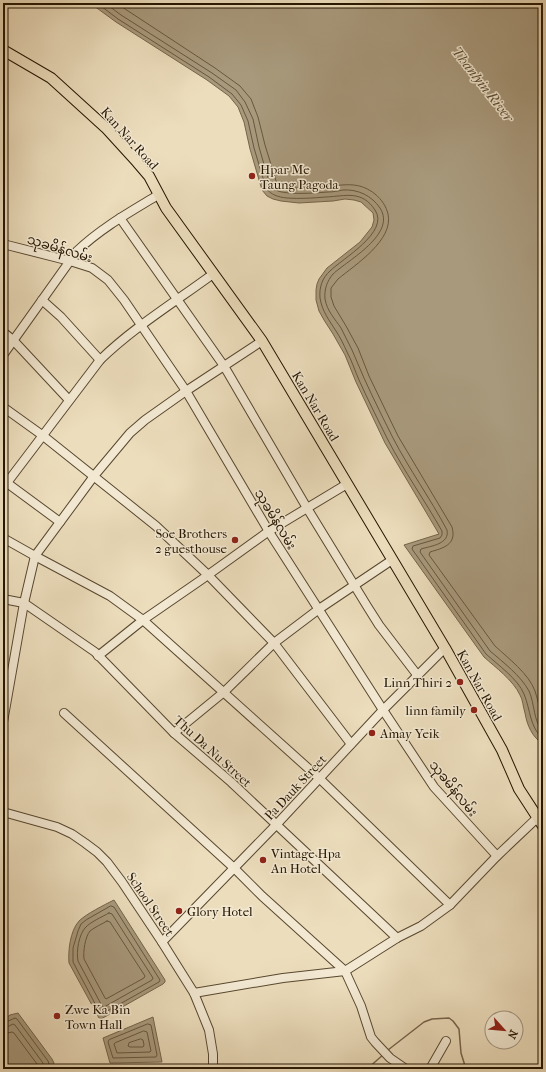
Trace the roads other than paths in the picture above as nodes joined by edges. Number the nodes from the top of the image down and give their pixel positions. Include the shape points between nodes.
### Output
1 (3, 50) edge
2 (158, 195) junction
3 (120, 218) junction
4 (3, 244) edge
5 (70, 261) junction
6 (213, 274) junction
7 (42, 300) junction
8 (178, 300) junction
9 (141, 325) junction
10 (3, 332) edge
11 (13, 340) junction
12 (262, 341) junction
13 (3, 355) edge
14 (100, 360) junction
15 (224, 366) junction
16 (186, 391) junction
17 (69, 400) junction
18 (3, 407) edge
19 (42, 435) junction
20 (94, 476) junction
21 (4, 483) edge
22 (347, 484) junction
23 (307, 508) junction
24 (60, 522) junction
25 (269, 531) junction
26 (3, 538) edge
27 (35, 556) junction
28 (392, 560) junction
29 (208, 575) junction
30 (354, 586) junction
31 (3, 599) edge
32 (24, 603) junction
33 (319, 609) junction
34 (143, 620) junction
35 (274, 643) junction
36 (445, 648) junction
37 (98, 656) junction
38 (418, 676) junction
39 (224, 692) junction
40 (384, 710) junction
41 (64, 712) dead end
42 (3, 722) edge
43 (174, 733) junction
44 (351, 744) junction
45 (320, 778) junction
46 (3, 812) edge
47 (540, 822) edge
48 (276, 825) junction
49 (497, 856) junction
50 (234, 868) junction
51 (450, 905) junction
52 (397, 938) junction
53 (162, 942) junction
54 (345, 971) junction
55 (194, 993) junction
56 (446, 1041) dead end
57 (213, 1069) edge
58 (406, 1069) edge
59 (430, 1069) edge

1 - 2 main road, Kan Nar Road via 51,78 106,128 149,176
2 - 3 street
2 - 6 main road, Kan Nar Road
3 - 5 street via 87,242
3 - 8 street
4 - 5 street, သုခမိန်လမ်း
5 - 7 street
5 - 9 street, သုခမိန်လမ်း via 92,268 108,280
6 - 8 street
6 - 12 main road, Kan Nar Road
7 - 11 street
7 - 14 street
8 - 9 street
8 - 15 street
9 - 14 street
9 - 16 street, သုခမိန်လမ်း
10 - 11 street
11 - 13 street
11 - 17 street
12 - 15 street
12 - 22 main road, Kan Nar Road
14 - 17 street
15 - 16 street
15 - 23 street
16 - 20 street via 130,433
16 - 25 street, သုခမိန်လမ်း
17 - 19 street
18 - 19 street
19 - 20 street
19 - 21 street
20 - 24 street
20 - 29 street via 156,526
21 - 24 street
22 - 23 street
22 - 28 main road, Kan Nar Road
23 - 25 street
23 - 30 street
24 - 27 street
25 - 29 street
25 - 33 street, သုခမိန်လမ်း
26 - 27 street
27 - 32 street
27 - 34 street via 110,596
28 - 30 street
28 - 36 main road, Kan Nar Road
29 - 34 street
29 - 35 street
30 - 33 street
30 - 38 street via 379,625
31 - 32 street, Thu Da Nu Street
32 - 37 street, Thu Da Nu Street
32 - 42 street
33 - 35 street
33 - 40 street, သုခမိန်လမ်း
34 - 37 street
34 - 39 street
35 - 39 street
35 - 44 street
36 - 38 street, Pa Dauk Street
36 - 47 main road, Kan Nar Road via 502,750 519,789
37 - 43 street, Thu Da Nu Street
38 - 40 street, Pa Dauk Street
39 - 43 street
39 - 45 street
40 - 44 street, Pa Dauk Street
40 - 49 street, သုခမိန်လမ်း via 434,787
41 - 50 street
43 - 48 street, Thu Da Nu Street
44 - 45 street, Pa Dauk Street
45 - 48 street, Pa Dauk Street
45 - 51 street
46 - 53 street, School Street via 57,827 85,842 107,862
47 - 49 street
48 - 50 street, Pa Dauk Street
48 - 52 street, Thu Da Nu Street
49 - 51 street
50 - 53 street, Pa Dauk Street
50 - 54 street
51 - 52 street via 421,926
52 - 54 street
53 - 55 street, School Street
54 - 55 street via 283,978
54 - 58 street via 361,1006 371,1037 390,1058
55 - 57 street, School Street via 209,1030
56 - 59 street

